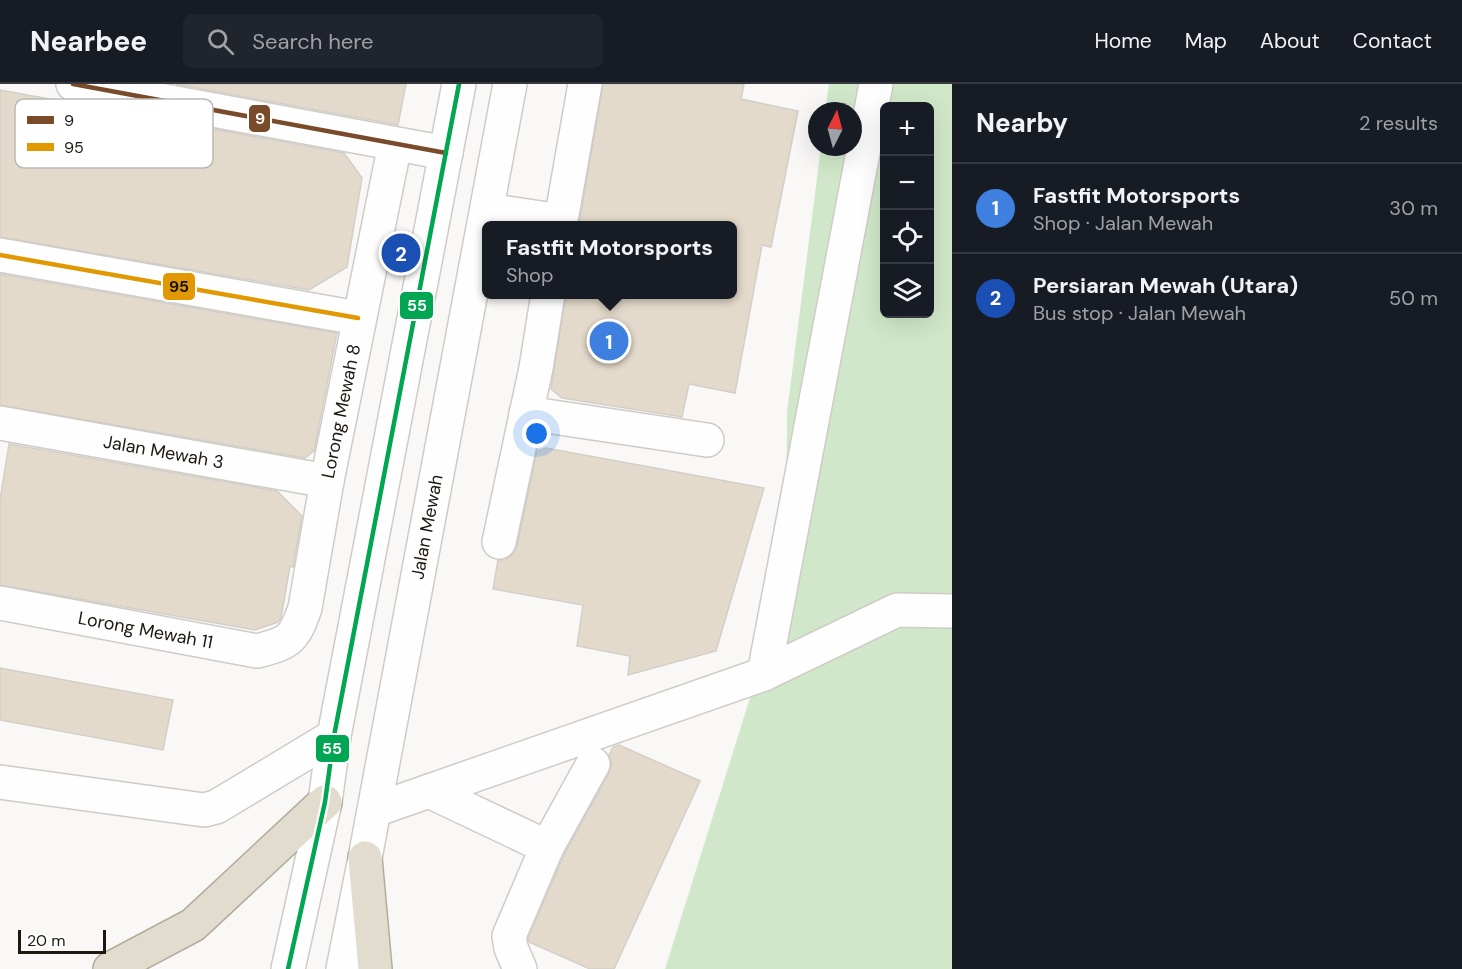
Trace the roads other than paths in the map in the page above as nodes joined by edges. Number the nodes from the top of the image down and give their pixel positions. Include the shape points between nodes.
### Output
1 (73, 84) edge
2 (459, 84) edge
3 (510, 84) edge
4 (585, 84) edge
5 (876, 84) edge
6 (154, 99) edge
7 (213, 110) edge
8 (395, 144) junction
9 (446, 153) junction
10 (488, 210) junction
11 (486, 221) edge
12 (549, 221) edge
13 (560, 221) edge
14 (482, 242) edge
15 (0, 255) edge
16 (547, 299) edge
17 (358, 318) junction
18 (526, 413) junction
19 (0, 423) edge
20 (707, 440) dead end
21 (327, 481) junction
22 (499, 542) dead end
23 (0, 603) edge
24 (952, 611) edge
25 (291, 639) joint
26 (764, 674) junction
27 (334, 736) junction
28 (593, 764) dead end
29 (0, 782) edge
30 (429, 791) junction
31 (325, 802) junction
32 (375, 810) junction
33 (547, 847) junction
34 (365, 858) junction
35 (110, 969) edge
36 (288, 969) edge
37 (343, 969) edge
38 (375, 969) edge
39 (520, 969) edge

1 - 6 street
2 - 9 street
3 - 10 street, Jalan Mewah
4 - 13 street
5 - 26 street
7 - 8 street
8 - 9 street
8 - 17 street, Lorong Mewah 8
9 - 27 street
10 - 11 street, Jalan Mewah
10 - 12 street
14 - 32 street, Jalan Mewah
15 - 17 street
16 - 18 street
17 - 21 street, Lorong Mewah 8
18 - 20 street
18 - 22 street
19 - 21 street, Jalan Mewah 3
21 - 25 street, Lorong Mewah 8 via 305,608
23 - 25 street, Lorong Mewah 11 via 257,651
24 - 26 street via 897,610
26 - 30 street
27 - 29 street via 216,807 204,810
27 - 31 street
28 - 33 street
30 - 32 street
30 - 33 street
31 - 35 highway via 193,925
31 - 36 street
32 - 34 street, Jalan Mewah
33 - 39 street via 509,936
34 - 37 street, Jalan Mewah
34 - 38 highway

